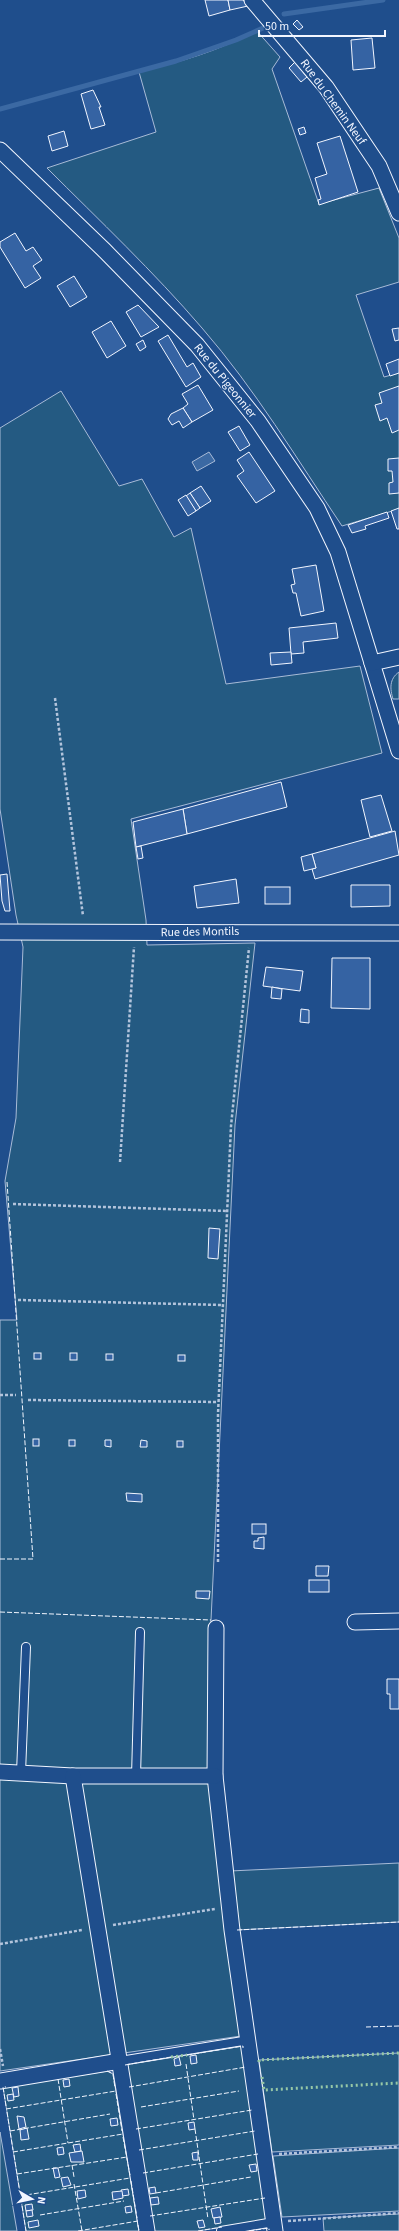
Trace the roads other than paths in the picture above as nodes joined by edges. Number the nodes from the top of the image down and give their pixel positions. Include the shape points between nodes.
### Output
1 (252, 0) edge
2 (0, 150) edge
3 (399, 213) edge
4 (399, 657) edge
5 (372, 663) junction
6 (399, 752) edge
7 (0, 932) edge
8 (399, 933) edge
9 (356, 1622) dead end
10 (399, 1622) edge
11 (216, 1628) dead end
12 (140, 1632) dead end
13 (26, 1647) dead end
14 (0, 1772) edge
15 (22, 1773) junction
16 (73, 1776) junction
17 (136, 1776) junction
18 (215, 1776) junction
19 (249, 2040) junction
20 (120, 2061) junction
21 (0, 2081) edge
22 (275, 2227) edge
23 (147, 2231) edge
24 (221, 2231) edge

1 - 3 street, Rue du Chemin Neuf via 326,87 379,166
2 - 5 street, Rue du Pigeonnier via 197,345 258,421 329,530
4 - 5 street
5 - 6 street, Rue du Pigeonnier
7 - 8 street, Rue des Montils
9 - 10 street
11 - 18 street
12 - 17 lane
13 - 15 lane
14 - 15 street
15 - 16 street
16 - 17 street
16 - 20 street
17 - 18 street
18 - 19 street via 229,1906
19 - 20 lane
19 - 22 street
20 - 21 street
20 - 23 street
22 - 24 lane

